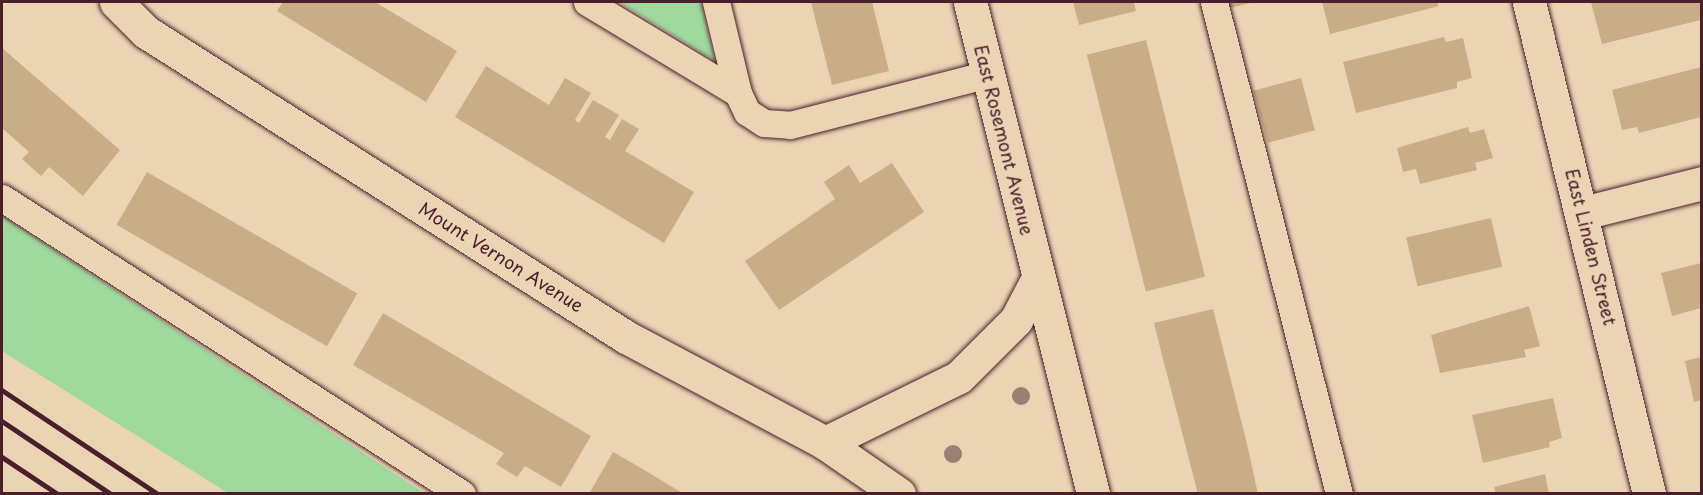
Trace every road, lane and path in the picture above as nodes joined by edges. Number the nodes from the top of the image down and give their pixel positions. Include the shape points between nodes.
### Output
1 (116, 2) edge
2 (587, 2) edge
3 (716, 2) edge
4 (970, 2) edge
5 (1214, 2) edge
6 (1528, 2) edge
7 (988, 74) junction
8 (738, 93) junction
9 (1701, 183) edge
10 (2, 198) edge
11 (1583, 213) junction
12 (1038, 278) junction
13 (825, 443) junction
14 (462, 494) edge
15 (899, 494) edge
16 (1093, 494) edge
17 (1339, 494) edge
18 (1649, 494) edge

1 - 13 street, Mount Vernon Avenue via 146,32 626,337
2 - 8 lane
3 - 8 lane
4 - 7 street, East Rosemont Avenue
5 - 17 lane
6 - 11 street, East Linden Street
7 - 8 lane via 790,124 764,123 747,112
7 - 12 street, East Rosemont Avenue
9 - 11 street
10 - 14 lane
11 - 18 street, East Linden Street
12 - 13 street via 1016,320 959,377
12 - 16 street, East Rosemont Avenue
13 - 15 street, Mount Vernon Avenue

